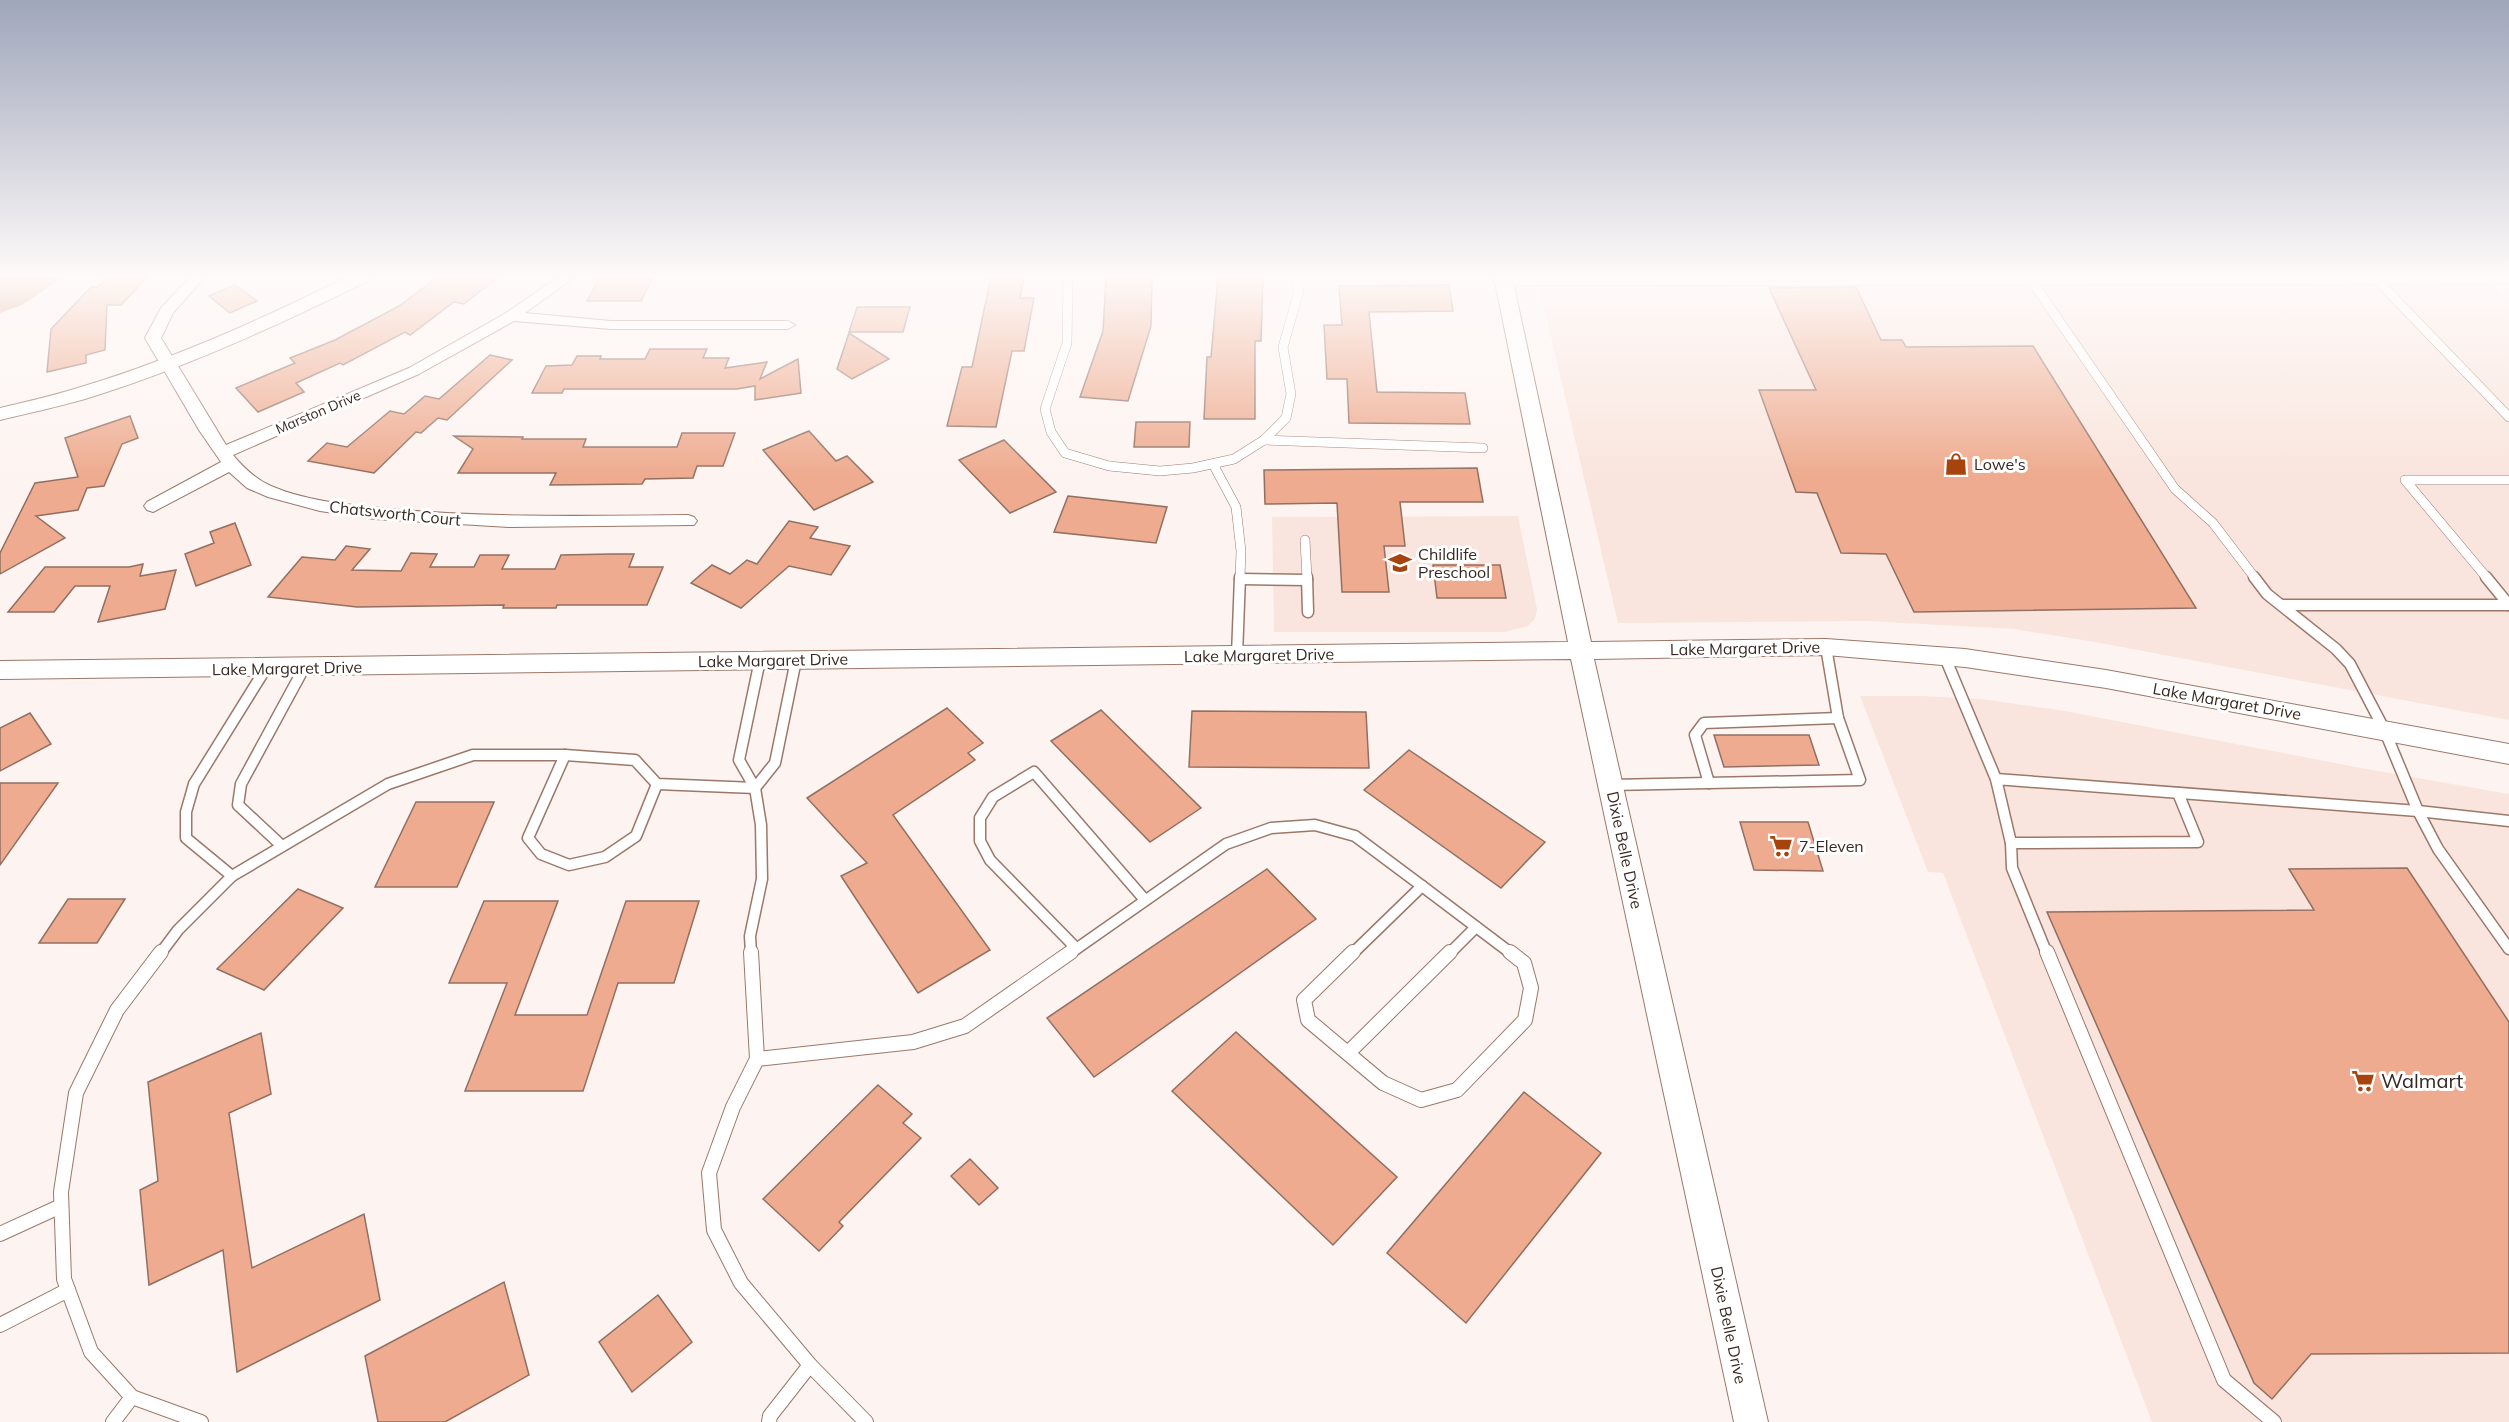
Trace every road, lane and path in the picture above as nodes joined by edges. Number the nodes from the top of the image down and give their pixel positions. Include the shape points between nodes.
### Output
1 (157, 343) edge
2 (219, 343) edge
3 (463, 343) edge
4 (1067, 343) edge
5 (1283, 343) edge
6 (1517, 343) edge
7 (2075, 343) edge
8 (2438, 343) edge
9 (171, 363) junction
10 (0, 414) edge
11 (2509, 417) edge
12 (1264, 440) junction
13 (1483, 448) dead end
14 (227, 458) junction
15 (1213, 464) junction
16 (2509, 480) edge
17 (153, 506) dead end
18 (688, 521) dead end
19 (1305, 540) dead end
20 (1240, 579) junction
21 (1307, 580) junction
22 (2509, 605) edge
23 (2282, 606) junction
24 (1308, 612) dead end
25 (1826, 646) junction
26 (1581, 651) junction
27 (1237, 655) junction
28 (1944, 655) junction
29 (760, 660) junction
30 (796, 660) junction
31 (266, 668) junction
32 (304, 668) junction
33 (0, 670) edge
34 (1838, 718) junction
35 (2384, 729) junction
36 (2509, 754) edge
37 (565, 755) junction
38 (1996, 779) junction
39 (1709, 783) junction
40 (657, 784) junction
41 (1610, 785) junction
42 (755, 788) junction
43 (2178, 794) junction
44 (2418, 811) junction
45 (2509, 821) edge
46 (2011, 843) junction
47 (282, 846) junction
48 (232, 876) junction
49 (1422, 886) junction
50 (1145, 900) junction
51 (1476, 927) junction
52 (1076, 948) junction
53 (2509, 949) edge
54 (1348, 1053) junction
55 (757, 1059) junction
56 (62, 1206) junction
57 (0, 1233) edge
58 (68, 1290) junction
59 (0, 1325) edge
60 (810, 1365) junction
61 (132, 1397) junction
62 (113, 1422) edge
63 (201, 1422) edge
64 (769, 1422) edge
65 (866, 1422) edge
66 (1751, 1422) edge
67 (2274, 1422) edge

1 - 9 street, Chatsworth Court
2 - 9 street
3 - 14 street, Marston Drive via 414,371
4 - 15 lane via 1045,409 1051,432 1065,453 1109,466 1160,471
5 - 12 lane via 1291,394 1286,418
6 - 26 street, Dixie Belle Drive
7 - 23 lane via 2175,489 2213,523 2267,594
8 - 11 lane
9 - 10 street via 77,395
9 - 14 street, Chatsworth Court
12 - 13 lane
12 - 15 lane via 1234,459
14 - 17 street, Marston Drive
14 - 18 street, Chatsworth Court via 246,479 289,500 362,512 450,521
15 - 20 lane via 1236,507
16 - 22 lane via 2405,480
19 - 21 lane
20 - 21 lane
20 - 27 lane
21 - 24 lane
22 - 23 lane
23 - 35 lane via 2336,648 2350,664
25 - 26 street, Lake Margaret Drive
25 - 28 street, Lake Margaret Drive
25 - 34 lane
26 - 27 street, Lake Margaret Drive
26 - 41 street, Dixie Belle Drive
27 - 30 street, Lake Margaret Drive
28 - 35 street, Lake Margaret Drive via 2106,679
28 - 38 lane
29 - 30 street, Lake Margaret Drive
29 - 32 street, Lake Margaret Drive
29 - 42 lane via 740,760
30 - 42 lane via 775,763
31 - 32 street, Lake Margaret Drive
31 - 33 street, Lake Margaret Drive
31 - 48 lane via 194,784 186,812 186,838
32 - 47 lane via 241,784 238,805
34 - 39 lane via 1704,723 1695,735
34 - 39 lane via 1860,780
35 - 36 street, Lake Margaret Drive
35 - 44 lane
37 - 40 lane via 635,760
37 - 40 lane via 528,838 541,854 570,865 605,857 636,836
37 - 47 lane via 473,755 387,784
38 - 43 lane
38 - 46 lane
39 - 41 lane
40 - 42 lane
41 - 66 street, Dixie Belle Drive
42 - 55 lane via 761,825 762,879 750,936
43 - 44 lane
43 - 46 lane via 2198,842
44 - 45 lane
44 - 53 lane via 2438,849
46 - 67 lane via 2012,868 2224,1380
47 - 48 lane
48 - 56 lane via 178,930 117,1010 76,1093
49 - 50 lane via 1354,836 1316,825 1271,828 1226,844
49 - 51 lane
49 - 54 lane via 1304,1000 1308,1020
50 - 52 lane
50 - 52 lane via 1034,772 993,797 980,818 980,841 990,860
51 - 54 lane
51 - 54 lane via 1524,963 1531,988 1525,1020 1458,1090 1421,1100 1383,1083
52 - 55 lane via 965,1026 913,1042
55 - 60 lane via 709,1173 714,1230 741,1283
56 - 57 lane
56 - 58 lane via 64,1279
58 - 59 lane
58 - 61 lane via 92,1352
60 - 64 lane
60 - 65 lane
61 - 62 lane
61 - 63 lane

